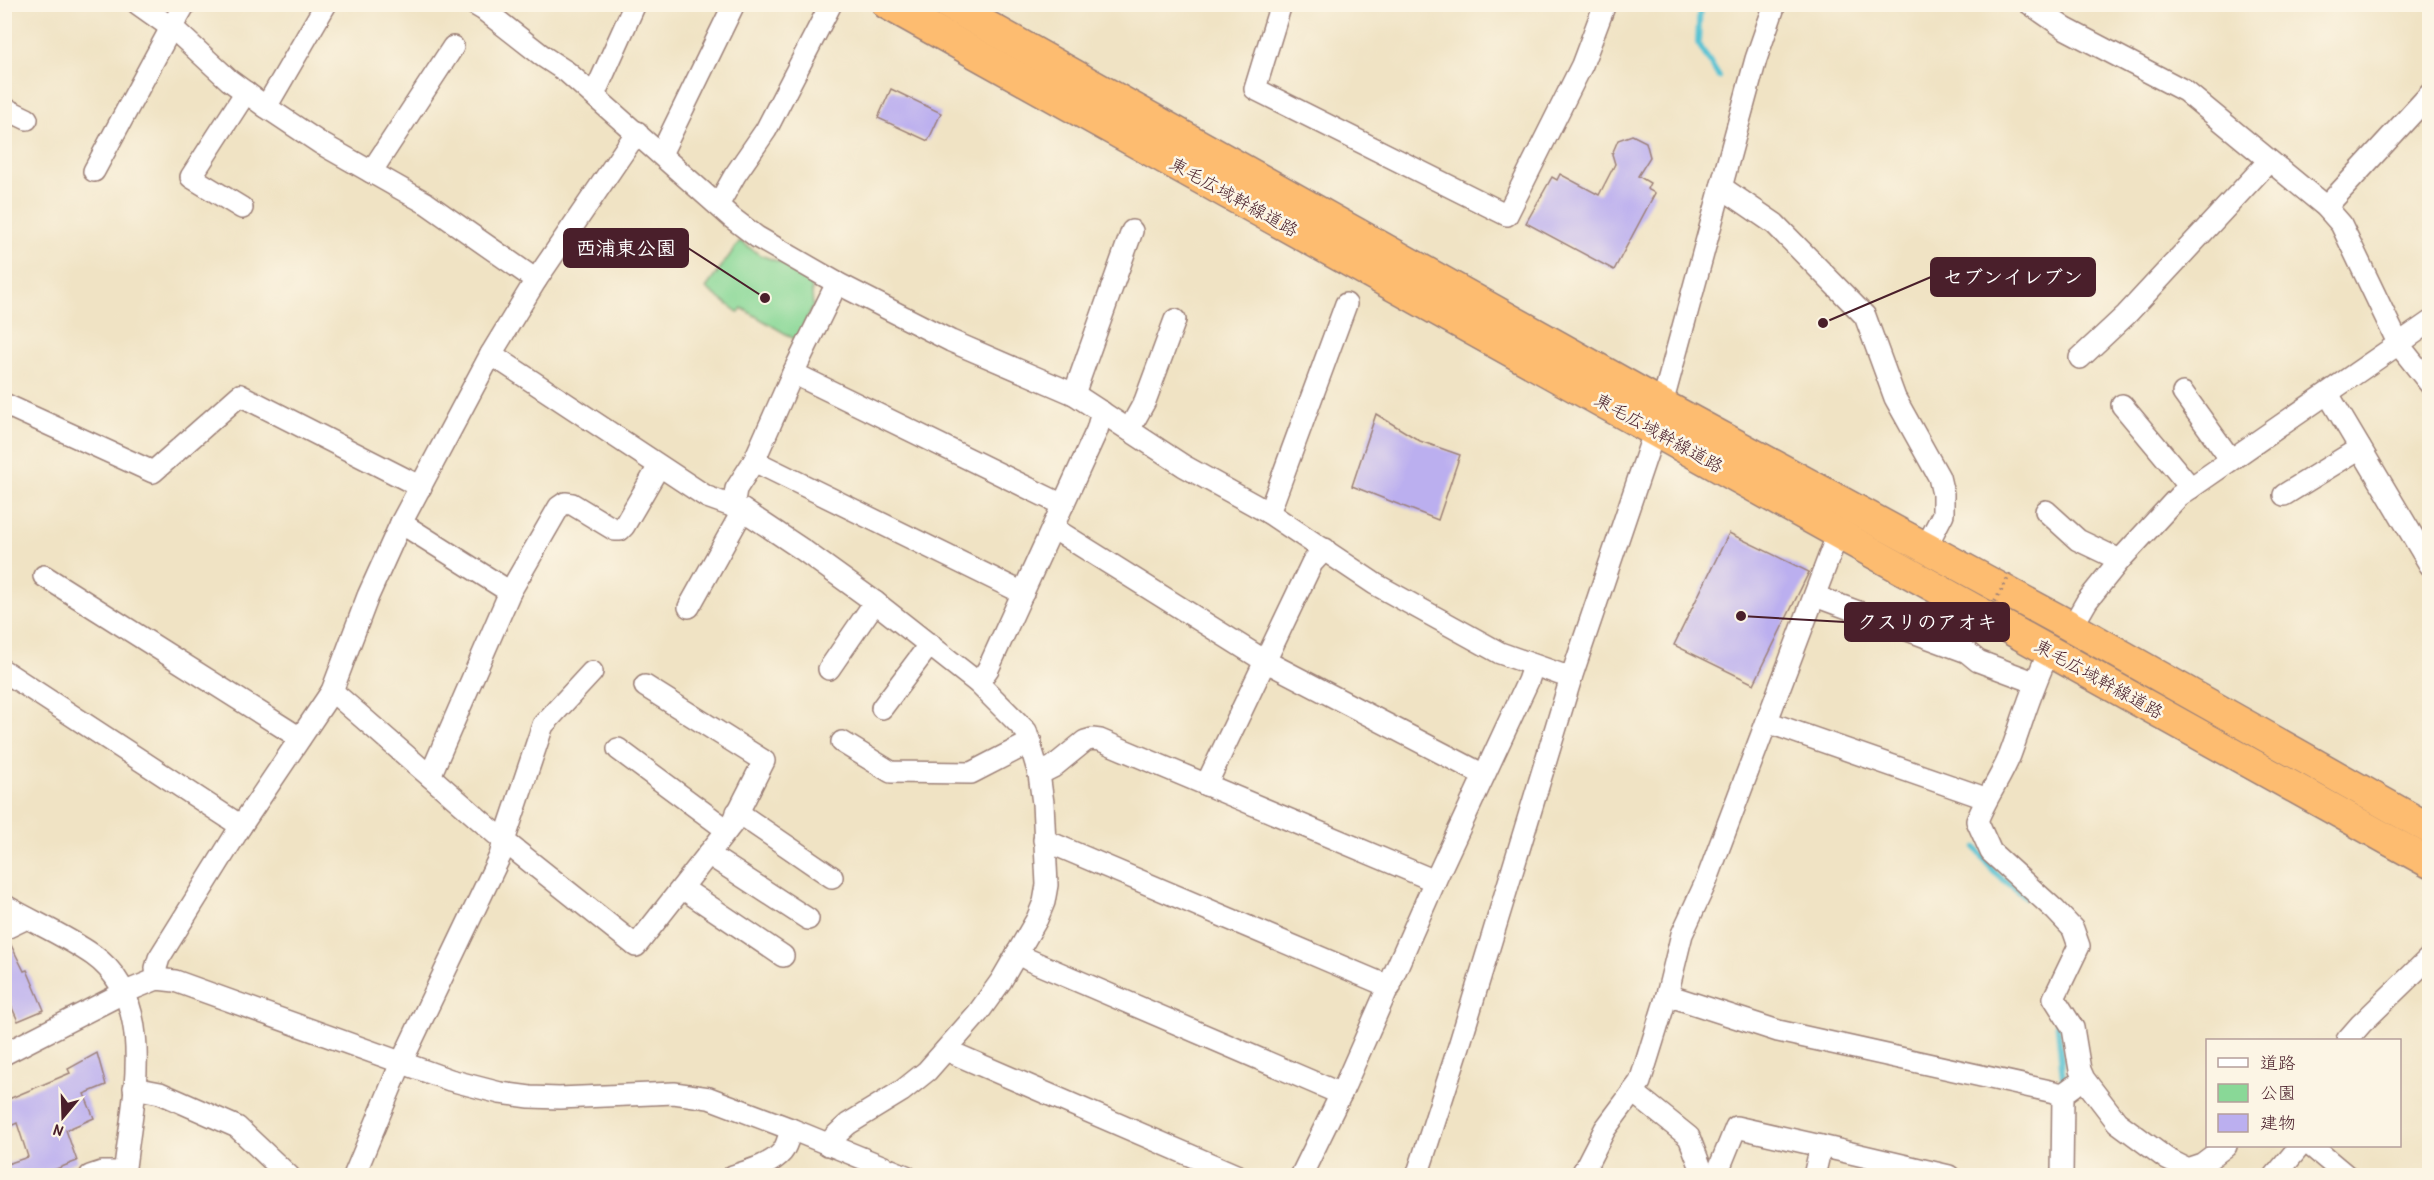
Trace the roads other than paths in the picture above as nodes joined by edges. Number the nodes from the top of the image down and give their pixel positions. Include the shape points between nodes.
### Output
1 (138, 4) edge
2 (185, 4) edge
3 (326, 4) edge
4 (636, 4) edge
5 (734, 4) edge
6 (831, 4) edge
7 (887, 4) edge
8 (948, 4) edge
9 (1281, 4) edge
10 (1605, 4) edge
11 (1775, 4) edge
12 (2030, 4) edge
13 (476, 5) edge
14 (171, 28) junction
15 (453, 48) dead end
16 (246, 92) junction
17 (2430, 94) edge
18 (594, 95) junction
19 (266, 107) junction
20 (4, 108) edge
21 (27, 119) dead end
22 (637, 132) junction
23 (661, 154) junction
24 (2269, 161) junction
25 (94, 171) dead end
26 (371, 172) junction
27 (1721, 187) junction
28 (718, 205) junction
29 (2326, 207) junction
30 (242, 208) dead end
31 (1132, 231) dead end
32 (536, 280) junction
33 (837, 283) junction
34 (1346, 304) dead end
35 (1175, 320) dead end
36 (2430, 322) edge
37 (2399, 345) junction
38 (491, 354) junction
39 (2080, 358) dead end
40 (793, 373) junction
41 (2430, 384) edge
42 (2183, 393) dead end
43 (1074, 394) junction
44 (2328, 394) junction
45 (4, 404) edge
46 (2122, 405) dead end
47 (1102, 412) junction
48 (1659, 418) junction
49 (1129, 430) junction
50 (2360, 448) junction
51 (2231, 460) junction
52 (754, 461) junction
53 (659, 466) junction
54 (421, 487) junction
55 (2191, 488) junction
56 (2284, 495) dead end
57 (1063, 505) junction
58 (738, 509) junction
59 (2046, 511) dead end
60 (1269, 513) junction
61 (401, 524) junction
62 (1053, 528) junction
63 (1838, 533) junction
64 (1926, 548) junction
65 (1324, 549) junction
66 (2120, 560) junction
67 (2430, 565) edge
68 (44, 576) dead end
69 (510, 592) junction
70 (1023, 594) junction
71 (1815, 596) junction
72 (875, 602) junction
73 (689, 607) dead end
74 (2072, 627) junction
75 (930, 644) junction
76 (2049, 652) junction
77 (1265, 661) junction
78 (1533, 666) junction
79 (829, 669) dead end
80 (4, 671) edge
81 (592, 672) dead end
82 (1571, 678) junction
83 (2034, 682) junction
84 (978, 683) junction
85 (645, 686) dead end
86 (332, 691) junction
87 (882, 708) dead end
88 (1767, 722) junction
89 (300, 738) junction
90 (842, 742) dead end
91 (1031, 742) junction
92 (618, 749) dead end
93 (1039, 774) junction
94 (1484, 774) junction
95 (430, 776) junction
96 (1206, 785) junction
97 (1985, 798) junction
98 (732, 821) junction
99 (241, 826) junction
100 (2430, 829) edge
101 (1044, 840) junction
102 (504, 841) junction
103 (708, 854) junction
104 (2430, 863) edge
105 (832, 877) dead end
106 (1435, 881) junction
107 (682, 888) junction
108 (4, 905) edge
109 (27, 918) junction
110 (808, 919) dead end
111 (4, 929) edge
112 (1017, 952) junction
113 (783, 956) dead end
114 (2430, 957) edge
115 (157, 979) junction
116 (1390, 987) junction
117 (123, 993) junction
118 (1667, 995) junction
119 (2349, 1039) edge
120 (946, 1050) junction
121 (4, 1054) edge
122 (401, 1064) junction
123 (2084, 1079) junction
124 (134, 1088) junction
125 (1633, 1092) junction
126 (1341, 1094) junction
127 (2063, 1094) junction
128 (791, 1129) junction
129 (828, 1145) junction
130 (1821, 1146) junction
131 (2225, 1147) edge
132 (2299, 1147) edge
133 (2312, 1147) edge
134 (124, 1174) edge
135 (90, 1176) edge
136 (290, 1176) edge
137 (354, 1176) edge
138 (733, 1176) edge
139 (906, 1176) edge
140 (1238, 1176) edge
141 (1300, 1176) edge
142 (1417, 1176) edge
143 (1581, 1176) edge
144 (1704, 1176) edge
145 (1716, 1176) edge
146 (1814, 1176) edge
147 (1949, 1176) edge
148 (2062, 1176) edge
149 (2275, 1176) edge
150 (2347, 1176) edge

1 - 14 street
2 - 14 street
3 - 19 street
4 - 18 street
5 - 23 street
6 - 28 street via 766,130
7 - 48 highway, 東毛広域幹線道路
8 - 48 highway, 東毛広域幹線道路
9 - 10 street via 1255,89 1507,215 1582,65
11 - 27 street
12 - 24 street via 2066,29 2185,91
13 - 18 street
14 - 16 street
14 - 25 street
15 - 26 street
16 - 19 street
16 - 30 street via 191,177
17 - 29 street
18 - 22 street
19 - 26 street
20 - 21 street
22 - 23 street
22 - 32 street
23 - 28 street
24 - 29 street
24 - 39 street via 2126,315
26 - 32 street via 426,203
27 - 48 street
27 - 64 street via 1775,224 1865,316 1895,398 1939,477 1943,514
28 - 33 street via 757,237
29 - 37 street via 2341,224
31 - 43 street
32 - 38 street
33 - 40 street
33 - 43 street via 951,341
34 - 60 street
35 - 49 street via 1145,401
36 - 37 street
37 - 41 street
37 - 44 street
38 - 53 street
38 - 54 street
40 - 52 street
40 - 57 street
42 - 51 street
43 - 47 street
44 - 50 street
44 - 51 street
45 - 54 street via 153,472 240,395
46 - 55 street
47 - 49 street
47 - 57 street
48 - 63 highway, 東毛広域幹線道路
48 - 64 highway, 東毛広域幹線道路
48 - 82 street
49 - 60 street
50 - 56 street
50 - 67 street
51 - 55 street
52 - 58 street via 736,489
52 - 70 street
53 - 58 street via 707,497
53 - 69 street via 620,530 572,504 559,507
54 - 61 street
55 - 66 street
57 - 62 street
58 - 72 street
58 - 73 street
59 - 66 street via 2078,540
60 - 65 street
61 - 69 street
61 - 86 street
62 - 70 street
62 - 77 street
63 - 71 street
63 - 76 highway, 東毛広域幹線道路
64 - 74 highway, 東毛広域幹線道路
65 - 77 street via 1312,563
65 - 78 street via 1375,584 1500,653
66 - 74 street
68 - 89 street
69 - 95 street
70 - 84 street
71 - 83 street via 1967,652 1978,661
71 - 88 street
72 - 75 street
72 - 79 street
74 - 100 highway, 東毛広域幹線道路
75 - 84 street
75 - 87 street
76 - 83 street
76 - 104 highway, 東毛広域幹線道路
77 - 94 street
77 - 96 street
78 - 82 street
78 - 94 street
80 - 99 street
81 - 102 street via 543,725
82 - 142 street
83 - 97 street via 2010,753
84 - 91 street via 1026,731
85 - 98 street via 764,761
86 - 89 street
86 - 95 street
88 - 97 street
88 - 118 street via 1682,934
89 - 99 street
90 - 91 street via 891,772 960,773 971,773
91 - 93 street
92 - 98 street
93 - 96 street via 1092,739
93 - 101 street
94 - 106 street
95 - 102 street
96 - 106 street
97 - 123 street via 1977,821 1991,852 2055,909 2073,929 2079,946 2054,998 2073,1029
98 - 103 street
98 - 105 street
99 - 115 street via 159,958
101 - 112 street via 1044,902
101 - 116 street
102 - 107 street via 636,946
102 - 122 street
103 - 107 street
103 - 110 street
106 - 116 street
107 - 113 street
108 - 109 street
109 - 111 street
109 - 117 street via 93,955 114,974
112 - 120 street via 978,1013
112 - 126 street
114 - 119 street
115 - 117 street
115 - 122 street via 175,981
116 - 126 street
117 - 121 street
117 - 124 street via 132,1012 136,1038
118 - 125 street via 1640,1082
118 - 127 street via 1778,1031
120 - 129 street via 927,1071 848,1124
120 - 140 street
122 - 128 street via 460,1083 530,1097 674,1093 709,1098
122 - 137 street
123 - 127 street
123 - 131 street via 2117,1122 2187,1169 2202,1164
124 - 134 street
124 - 136 street via 160,1094 237,1127
125 - 143 street via 1605,1129
125 - 144 street via 1689,1137
126 - 141 street
127 - 148 street
128 - 129 street
128 - 138 street via 780,1154
129 - 139 street
130 - 145 street via 1736,1127
130 - 146 street
130 - 147 street
132 - 149 street
133 - 150 street
134 - 135 street via 102,1172

